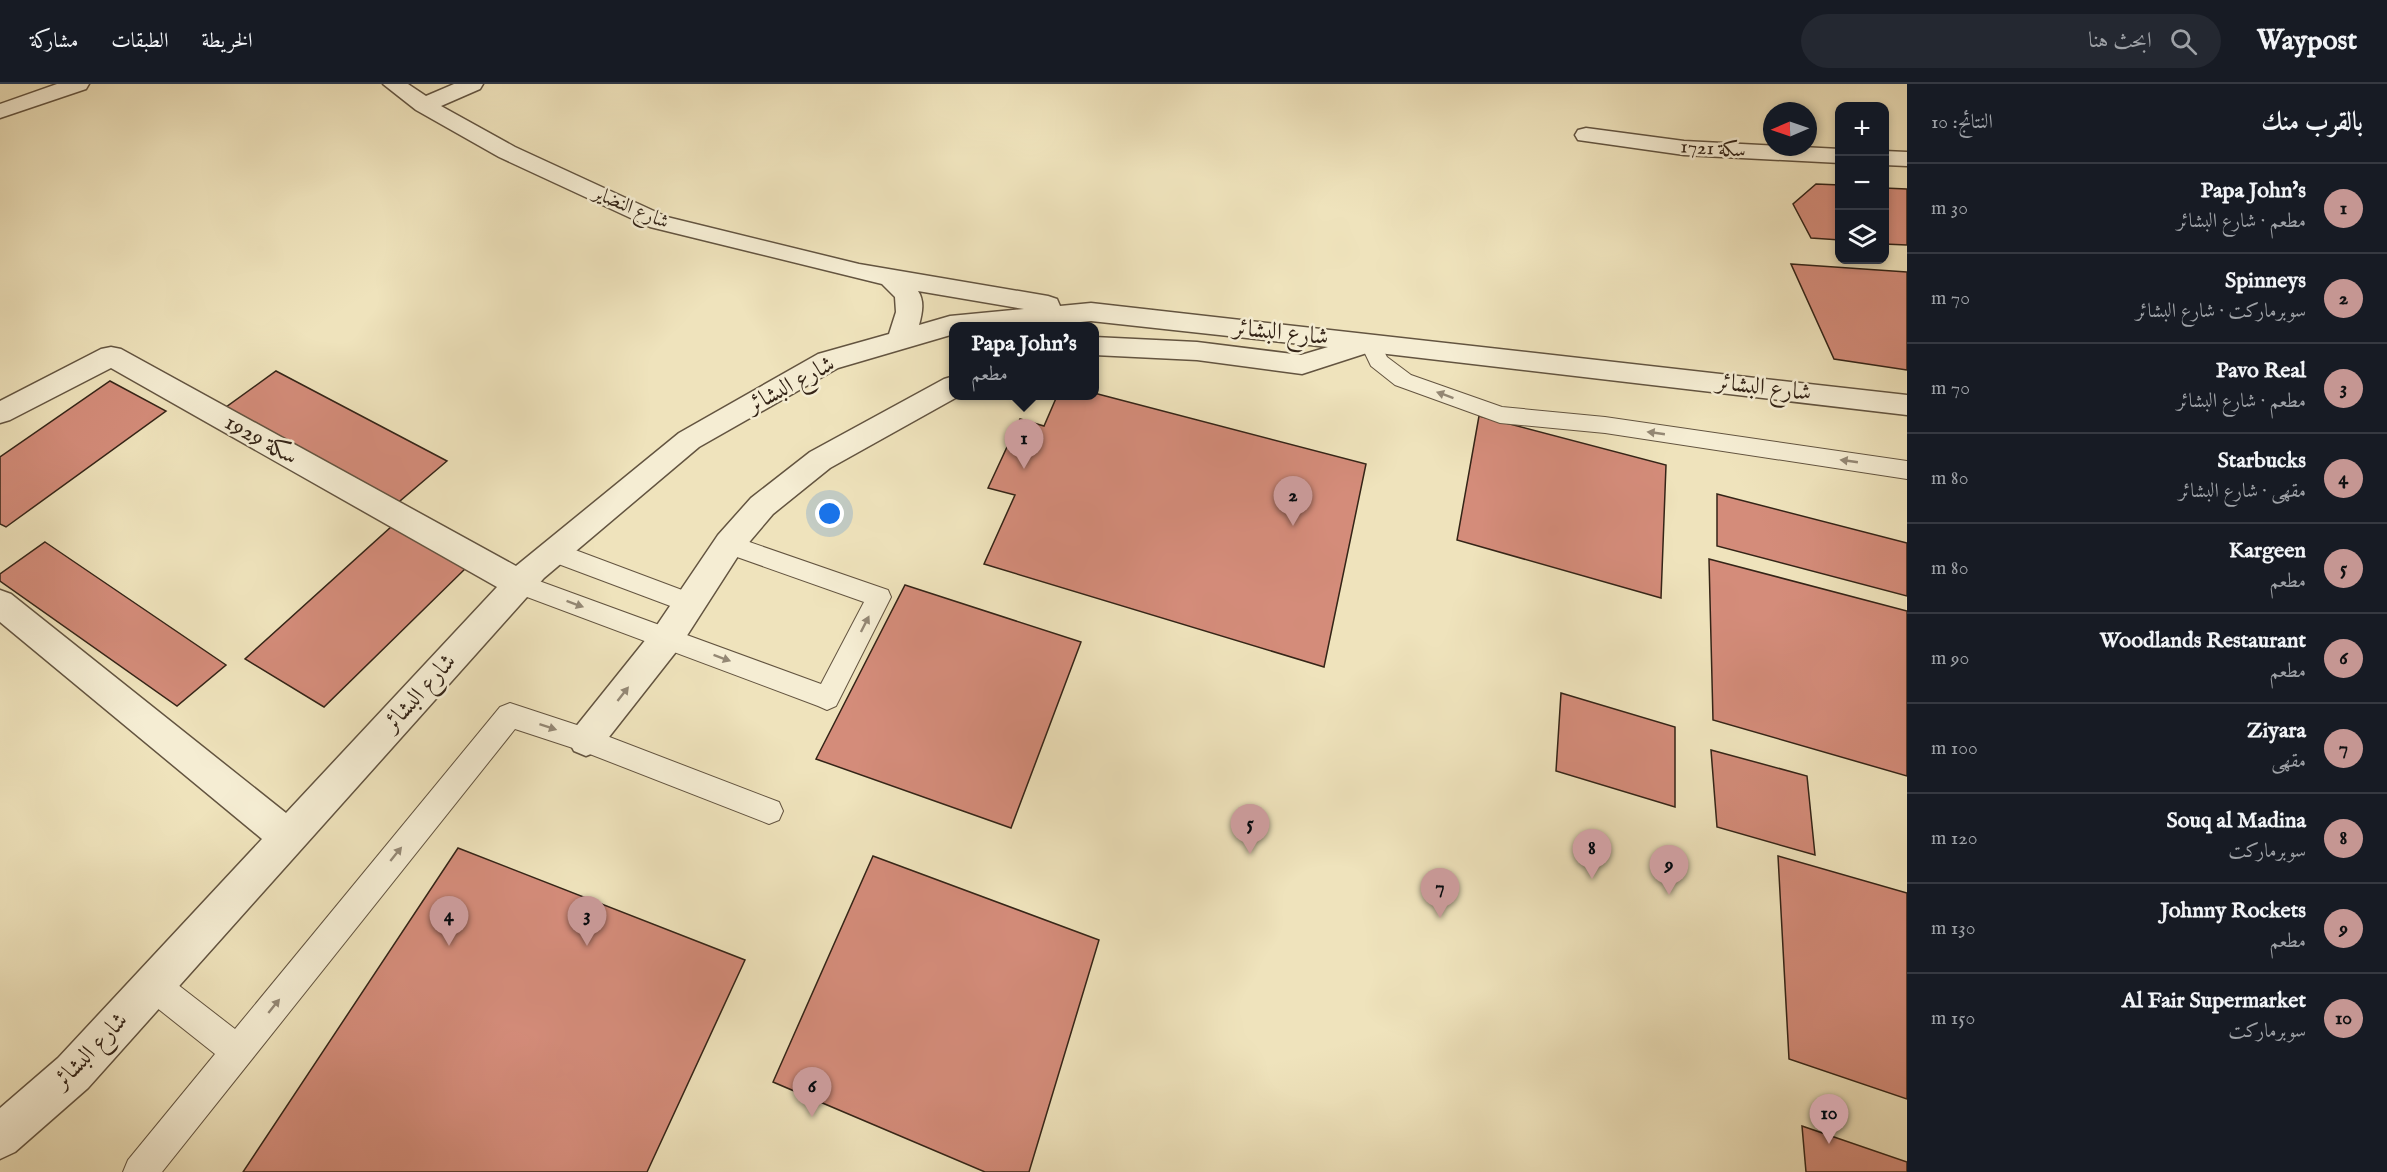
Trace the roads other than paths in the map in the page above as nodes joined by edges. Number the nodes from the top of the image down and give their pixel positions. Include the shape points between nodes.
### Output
1 (78, 84) edge
2 (394, 84) edge
3 (472, 84) edge
4 (424, 105) junction
5 (0, 111) edge
6 (1586, 135) dead end
7 (1835, 156) edge
8 (1889, 158) edge
9 (1907, 159) edge
10 (890, 277) junction
11 (1091, 312) junction
12 (983, 322) edge
13 (949, 325) edge
14 (901, 340) junction
15 (1370, 343) junction
16 (1099, 346) edge
17 (949, 389) edge
18 (1907, 405) edge
19 (0, 414) edge
20 (1907, 470) edge
21 (729, 544) junction
22 (554, 552) junction
23 (520, 584) junction
24 (0, 603) edge
25 (689, 603) junction
26 (667, 638) junction
27 (586, 740) junction
28 (769, 811) dead end
29 (288, 838) junction
30 (153, 985) junction
31 (237, 1051) junction
32 (0, 1137) edge
33 (140, 1172) edge

1 - 5 street
2 - 4 street, شارع النضاير
3 - 4 street
4 - 10 street, شارع النضاير via 507,152 659,222
6 - 7 street, سكة 1721 via 1684,148
8 - 9 street
10 - 11 street, شارع النضاير
10 - 14 street via 908,295 909,312
11 - 12 street, شارع البشائر
11 - 15 street, شارع البشائر
13 - 14 street, شارع البشائر
14 - 22 street, شارع البشائر via 828,361 689,440
15 - 16 street via 1302,364 1197,351
15 - 18 street, شارع البشائر
20 -> 15 lane via 1605,425 1500,415 1403,380 1378,362
17 - 21 street via 820,460 762,506
19 - 23 street, سكة 1929 via 111,356
21 - 25 street
26 -> 21 lane via 827,698 879,597
22 - 23 street, شارع البشائر
22 - 25 lane
23 -> 26 lane
23 - 29 street, شارع البشائر
24 - 29 street
25 - 26 street
27 -> 26 street
27 - 28 lane
31 -> 27 lane via 510,715
29 - 30 street, شارع البشائر
30 - 31 lane
30 - 32 street, شارع البشائر via 73,1073
31 - 33 lane

